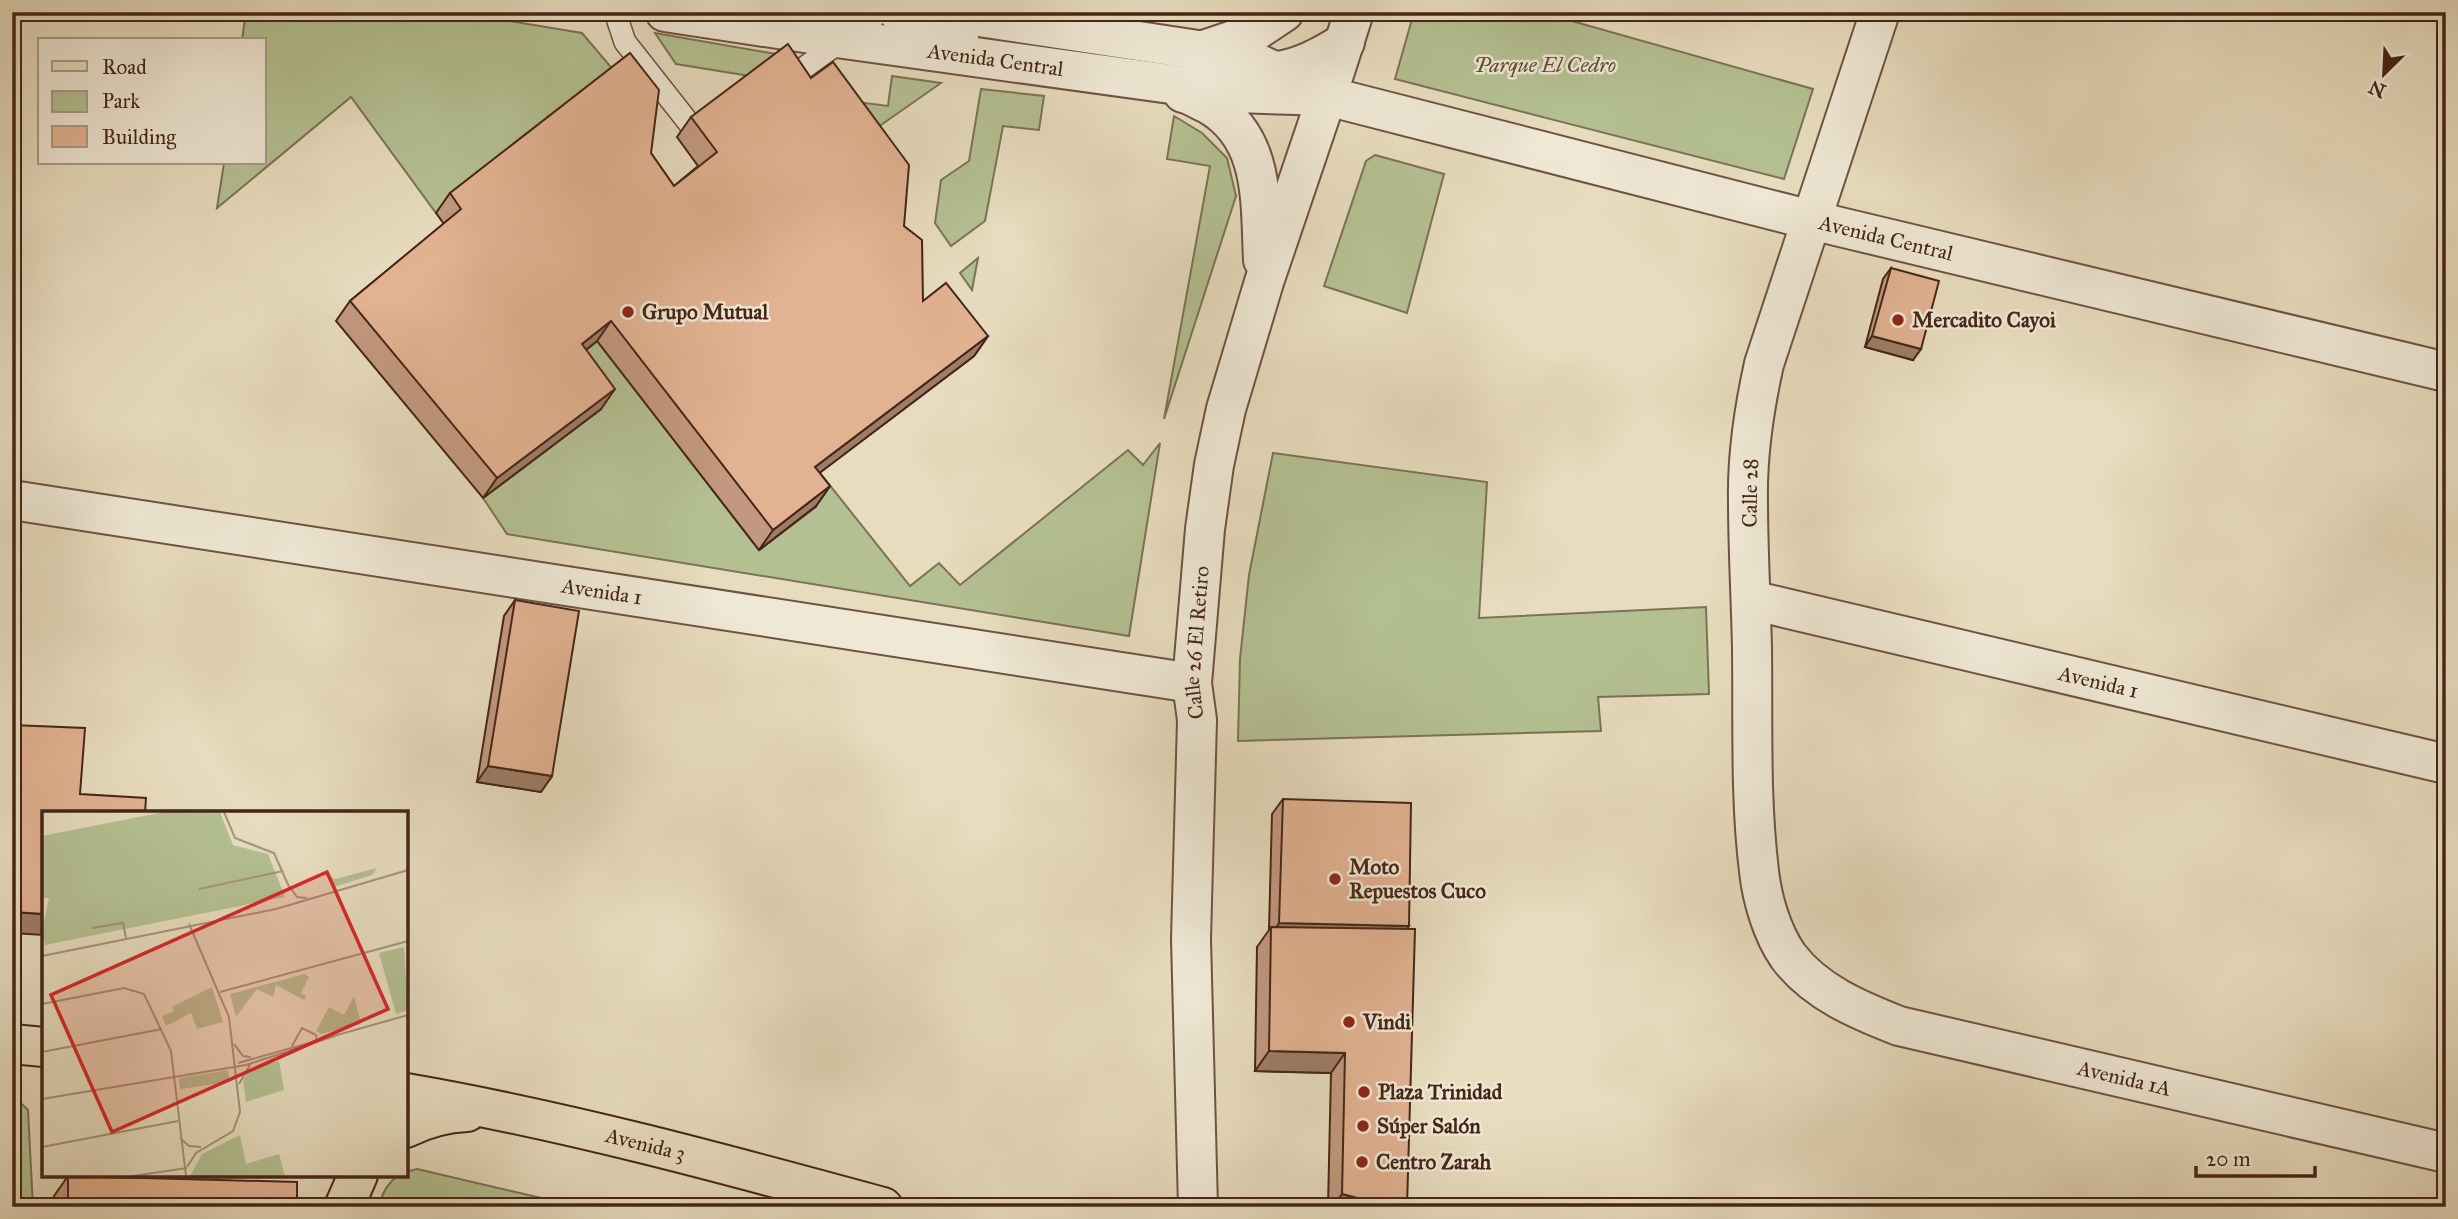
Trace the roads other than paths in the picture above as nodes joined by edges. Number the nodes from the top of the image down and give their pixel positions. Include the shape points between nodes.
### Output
1 (615, 12) edge
2 (665, 12) edge
3 (795, 12) edge
4 (898, 12) edge
5 (946, 12) edge
6 (1070, 12) edge
7 (1284, 12) edge
8 (1880, 12) edge
9 (749, 18) edge
10 (855, 26) edge
11 (1349, 27) edge
12 (1139, 42) junction
13 (1200, 51) junction
14 (1277, 73) junction
15 (1137, 80) junction
16 (767, 94) edge
17 (1327, 96) junction
18 (723, 126) edge
19 (1811, 220) junction
20 (1264, 282) junction
21 (2446, 372) edge
22 (12, 500) edge
23 (1751, 600) junction
24 (1192, 682) junction
25 (2446, 764) edge
26 (1810, 978) joint
27 (12, 1044) edge
28 (42, 1047) edge
29 (408, 1093) edge
30 (506, 1110) junction
31 (408, 1127) edge
32 (2446, 1153) edge
33 (325, 1177) edge
34 (337, 1177) edge
35 (357, 1177) edge
36 (329, 1207) edge
37 (335, 1207) edge
38 (344, 1207) edge
39 (883, 1207) edge
40 (1198, 1207) edge

1 - 18 lane via 625,42 702,142
2 - 9 street, Avenida Central
3 - 10 street via 850,20
4 - 14 street via 919,29 1237,76
5 - 12 street, Avenida Central
6 - 12 street via 1107,18
7 - 13 street via 1251,34
8 - 19 street, Calle 28
9 - 10 street, Avenida Central
10 - 15 street, Avenida Central
10 - 16 lane
11 - 14 street via 1318,59
11 - 17 street, Calle 26 El Retiro
12 - 13 street, Avenida Central
13 - 14 street, Avenida Central via 1244,57
14 - 17 street, Avenida Central
15 - 17 street, Avenida Central via 1236,93
15 - 20 street via 1191,95 1221,112 1240,131 1259,188
17 - 19 street, Avenida Central
17 - 20 street, Calle 26 El Retiro
19 - 21 street, Avenida Central
19 - 23 street, Calle 28 via 1755,405 1747,499
20 - 24 street, Calle 26 El Retiro via 1214,465
22 - 24 street, Avenida 1
23 - 25 street, Avenida 1
23 - 26 street, Calle 28 via 1759,874 1769,916 1783,945
24 - 40 street, Calle 26 El Retiro via 1197,720 1191,939
26 - 32 street, Avenida 1A via 1840,1000 1899,1026
27 - 28 main road
29 - 30 main road, Avenida 3
30 - 31 main road via 452,1112
30 - 39 main road, Avenida 3
33 - 36 main road
34 - 37 street
35 - 38 main road

